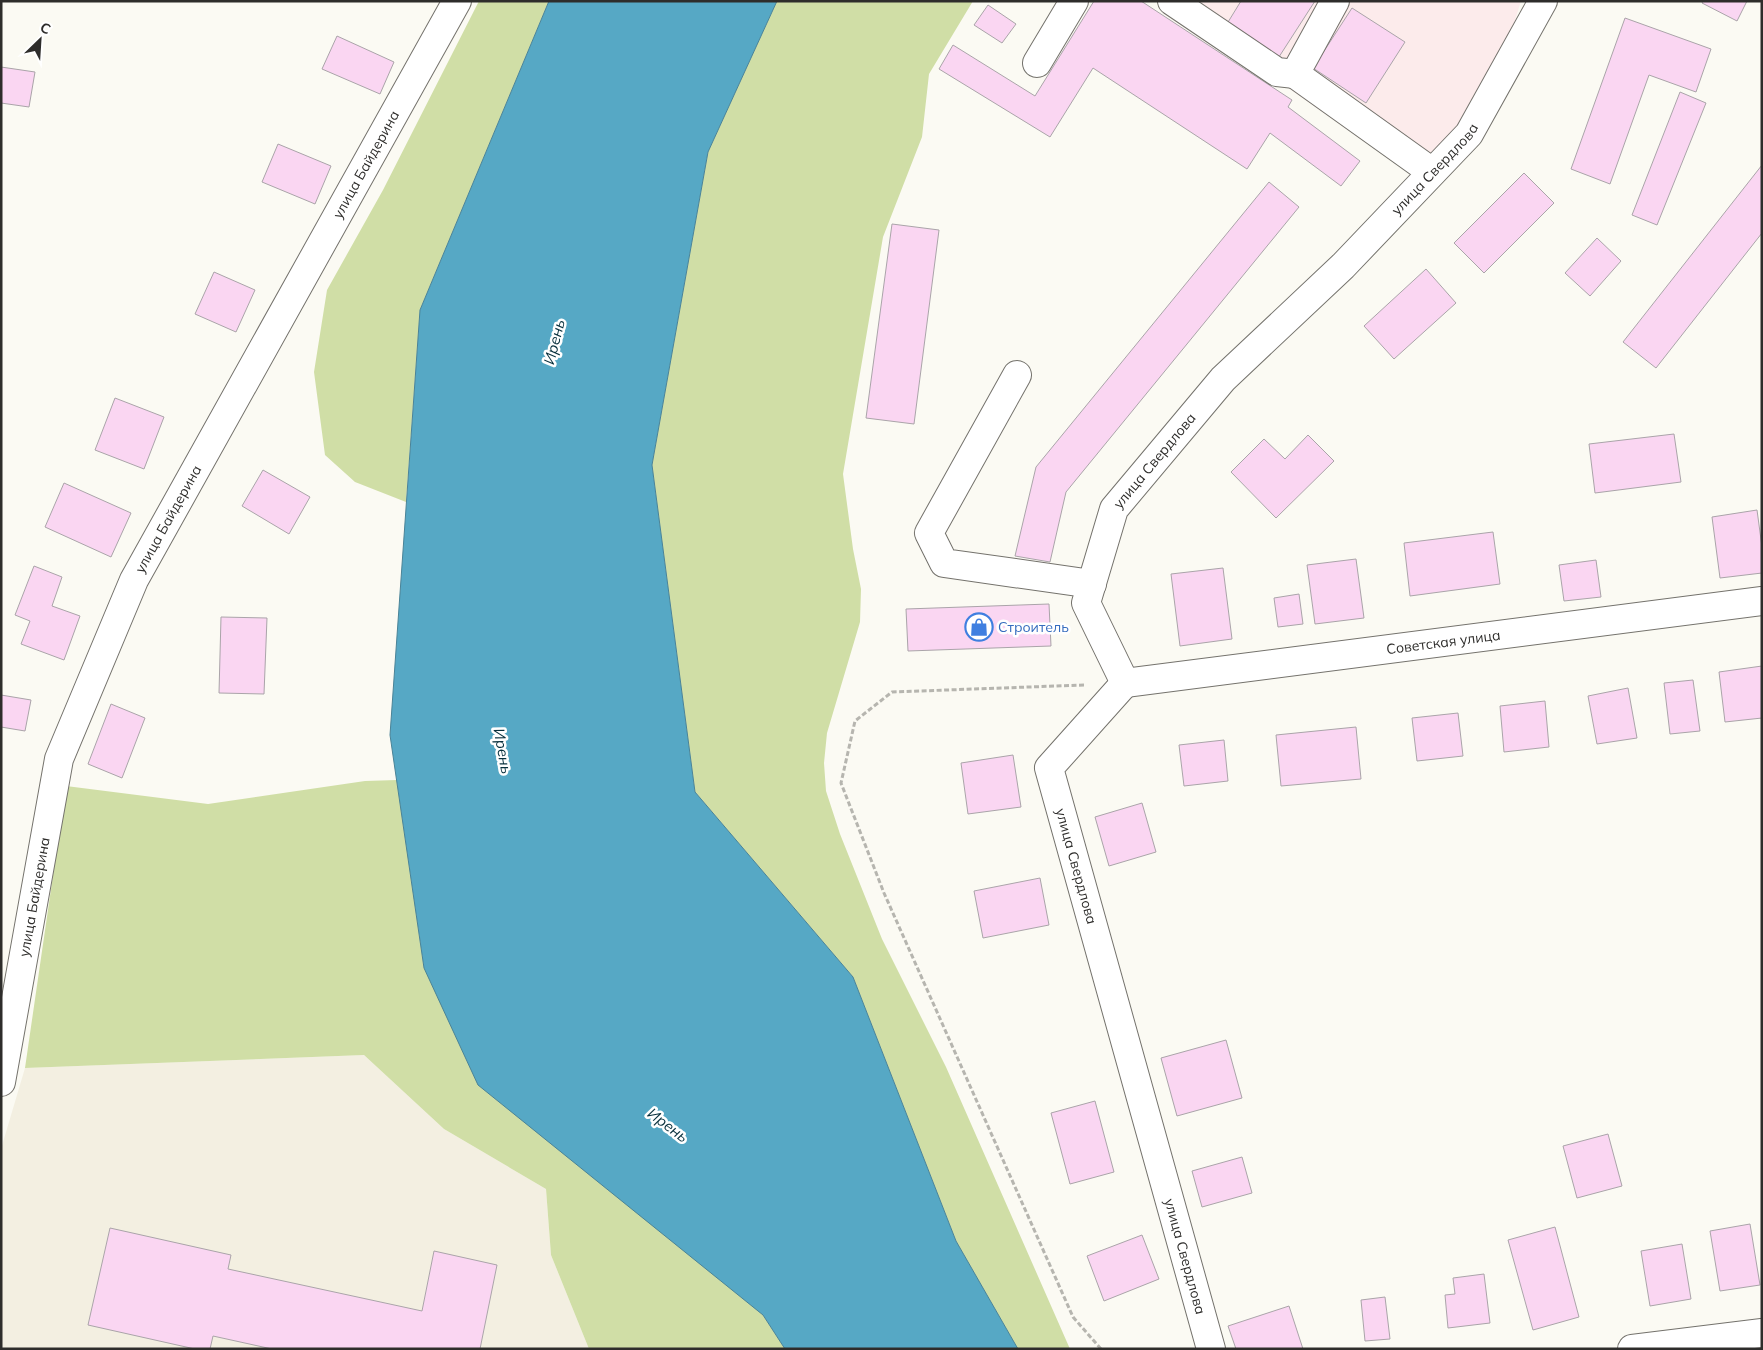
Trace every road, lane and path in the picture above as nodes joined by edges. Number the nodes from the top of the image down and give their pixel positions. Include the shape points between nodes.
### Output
1 (458, 1) edge
2 (1074, 1) edge
3 (1172, 1) edge
4 (1335, 1) edge
5 (1543, 1) edge
6 (1037, 62) dead end
7 (1295, 74) junction
8 (1432, 172) junction
9 (1017, 375) dead end
10 (1092, 584) junction
11 (1762, 601) edge
12 (1124, 683) junction
13 (2, 1080) edge
14 (1762, 1333) edge
15 (1642, 1348) edge
16 (1101, 1349) edge
17 (1211, 1349) edge

1 - 13 street, улица Байдерина via 134,580 59,759
2 - 6 street
3 - 7 street via 1277,72
4 - 7 street
5 - 8 street, улица Свердлова via 1469,134
7 - 8 street
8 - 10 street, улица Свердлова via 1343,266 1223,379 1114,509
9 - 10 street via 929,533 944,563
10 - 12 street, улица Свердлова via 1086,603
11 - 12 street, Советская улица
12 - 16 path via 892,692 855,721 841,783 884,893 1073,1317
12 - 17 street, улица Свердлова via 1049,768
14 - 15 street

